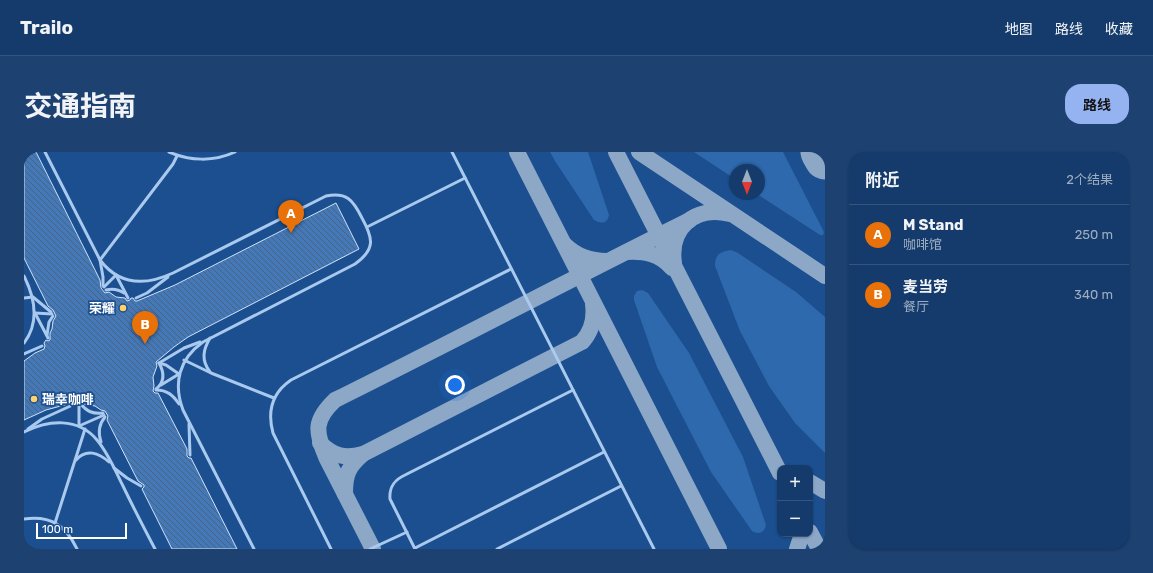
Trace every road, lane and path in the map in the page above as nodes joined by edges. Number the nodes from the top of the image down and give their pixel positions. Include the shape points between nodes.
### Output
1 (45, 152) edge
2 (169, 152) edge
3 (235, 152) edge
4 (452, 152) edge
5 (178, 156) junction
6 (465, 178) junction
7 (367, 227) junction
8 (100, 260) junction
9 (511, 269) junction
10 (173, 273) junction
11 (116, 275) junction
12 (24, 276) edge
13 (104, 288) junction
14 (126, 294) junction
15 (33, 297) junction
16 (24, 298) edge
17 (128, 298) dead end
18 (136, 298) dead end
19 (35, 313) junction
20 (52, 314) junction
21 (210, 338) junction
22 (24, 343) edge
23 (42, 346) dead end
24 (24, 354) edge
25 (184, 360) junction
26 (159, 362) junction
27 (211, 373) junction
28 (179, 374) junction
29 (159, 386) junction
30 (573, 390) junction
31 (274, 398) junction
32 (79, 403) junction
33 (182, 410) junction
34 (104, 415) junction
35 (189, 422) junction
36 (79, 426) junction
37 (85, 429) junction
38 (24, 432) edge
39 (102, 446) junction
40 (604, 452) junction
41 (190, 455) dead end
42 (75, 462) junction
43 (112, 465) junction
44 (141, 486) dead end
45 (622, 486) junction
46 (24, 519) edge
47 (54, 523) junction
48 (406, 532) junction
49 (78, 549) edge
50 (155, 549) edge
51 (254, 549) edge
52 (332, 549) edge
53 (370, 549) edge
54 (415, 549) edge
55 (497, 549) edge
56 (654, 549) edge

1 - 8 lane
2 - 5 lane
3 - 5 lane via 208,159
4 - 6 lane
5 - 8 lane
6 - 7 lane
6 - 9 lane
7 - 10 lane via 350,199 334,194
7 - 21 lane via 371,243 364,258
8 - 11 lane
8 - 13 lane
9 - 30 lane
9 - 31 lane via 291,380
10 - 11 lane via 147,282
10 - 18 lane
11 - 13 lane
11 - 14 lane
12 - 15 lane
13 - 14 lane
14 - 17 lane
15 - 16 lane
15 - 19 lane
15 - 20 lane
19 - 20 lane
19 - 20 lane via 48,338
19 - 22 lane via 32,328
21 - 25 lane via 195,347
21 - 26 lane via 184,348
21 - 27 lane via 203,354
23 - 24 lane
25 - 27 lane
25 - 28 lane
26 - 28 lane
26 - 29 lane via 163,375
27 - 31 lane
28 - 29 lane
28 - 33 lane
29 - 33 lane via 156,389 172,395
30 - 40 lane
30 - 48 lane via 395,482 390,490 390,499
31 - 52 lane via 270,417 273,433
32 - 34 lane via 90,412
32 - 36 lane
32 - 38 lane via 42,419
33 - 35 lane
34 - 36 lane
34 - 39 lane via 99,429
35 - 41 lane
35 - 51 lane
36 - 37 lane
36 - 38 lane via 64,422 48,423
37 - 39 lane
37 - 42 lane
39 - 43 lane
40 - 45 lane
40 - 54 lane
42 - 43 lane via 82,455 93,453 104,457
42 - 47 lane
43 - 44 lane
43 - 50 lane
45 - 55 lane
45 - 56 lane
46 - 47 lane via 41,519
47 - 49 lane via 68,533
48 - 53 lane
48 - 54 lane

